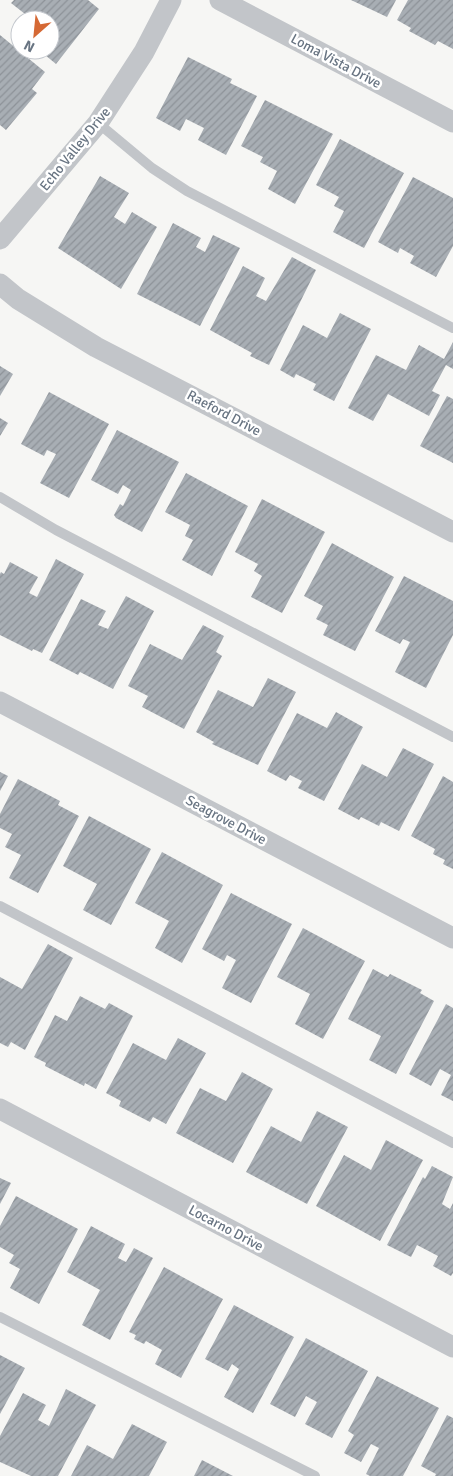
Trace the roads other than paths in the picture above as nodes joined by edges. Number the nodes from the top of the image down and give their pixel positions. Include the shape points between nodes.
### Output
1 (171, 0) edge
2 (220, 0) edge
3 (453, 122) edge
4 (98, 123) junction
5 (0, 240) edge
6 (0, 284) edge
7 (453, 328) edge
8 (0, 497) edge
9 (453, 532) edge
10 (0, 702) edge
11 (453, 737) edge
12 (0, 906) edge
13 (453, 938) edge
14 (0, 1109) edge
15 (453, 1142) edge
16 (0, 1317) edge
17 (453, 1347) edge
18 (315, 1476) edge

1 - 4 street, Echo Valley Drive via 144,52
2 - 3 street, Loma Vista Drive
4 - 5 street, Echo Valley Drive
4 - 7 lane via 152,168 187,191
6 - 9 street, Raeford Drive via 18,299 96,346
8 - 11 lane via 56,530
10 - 13 street, Seagrove Drive
12 - 15 lane
14 - 17 street, Locarno Drive
16 - 18 lane

